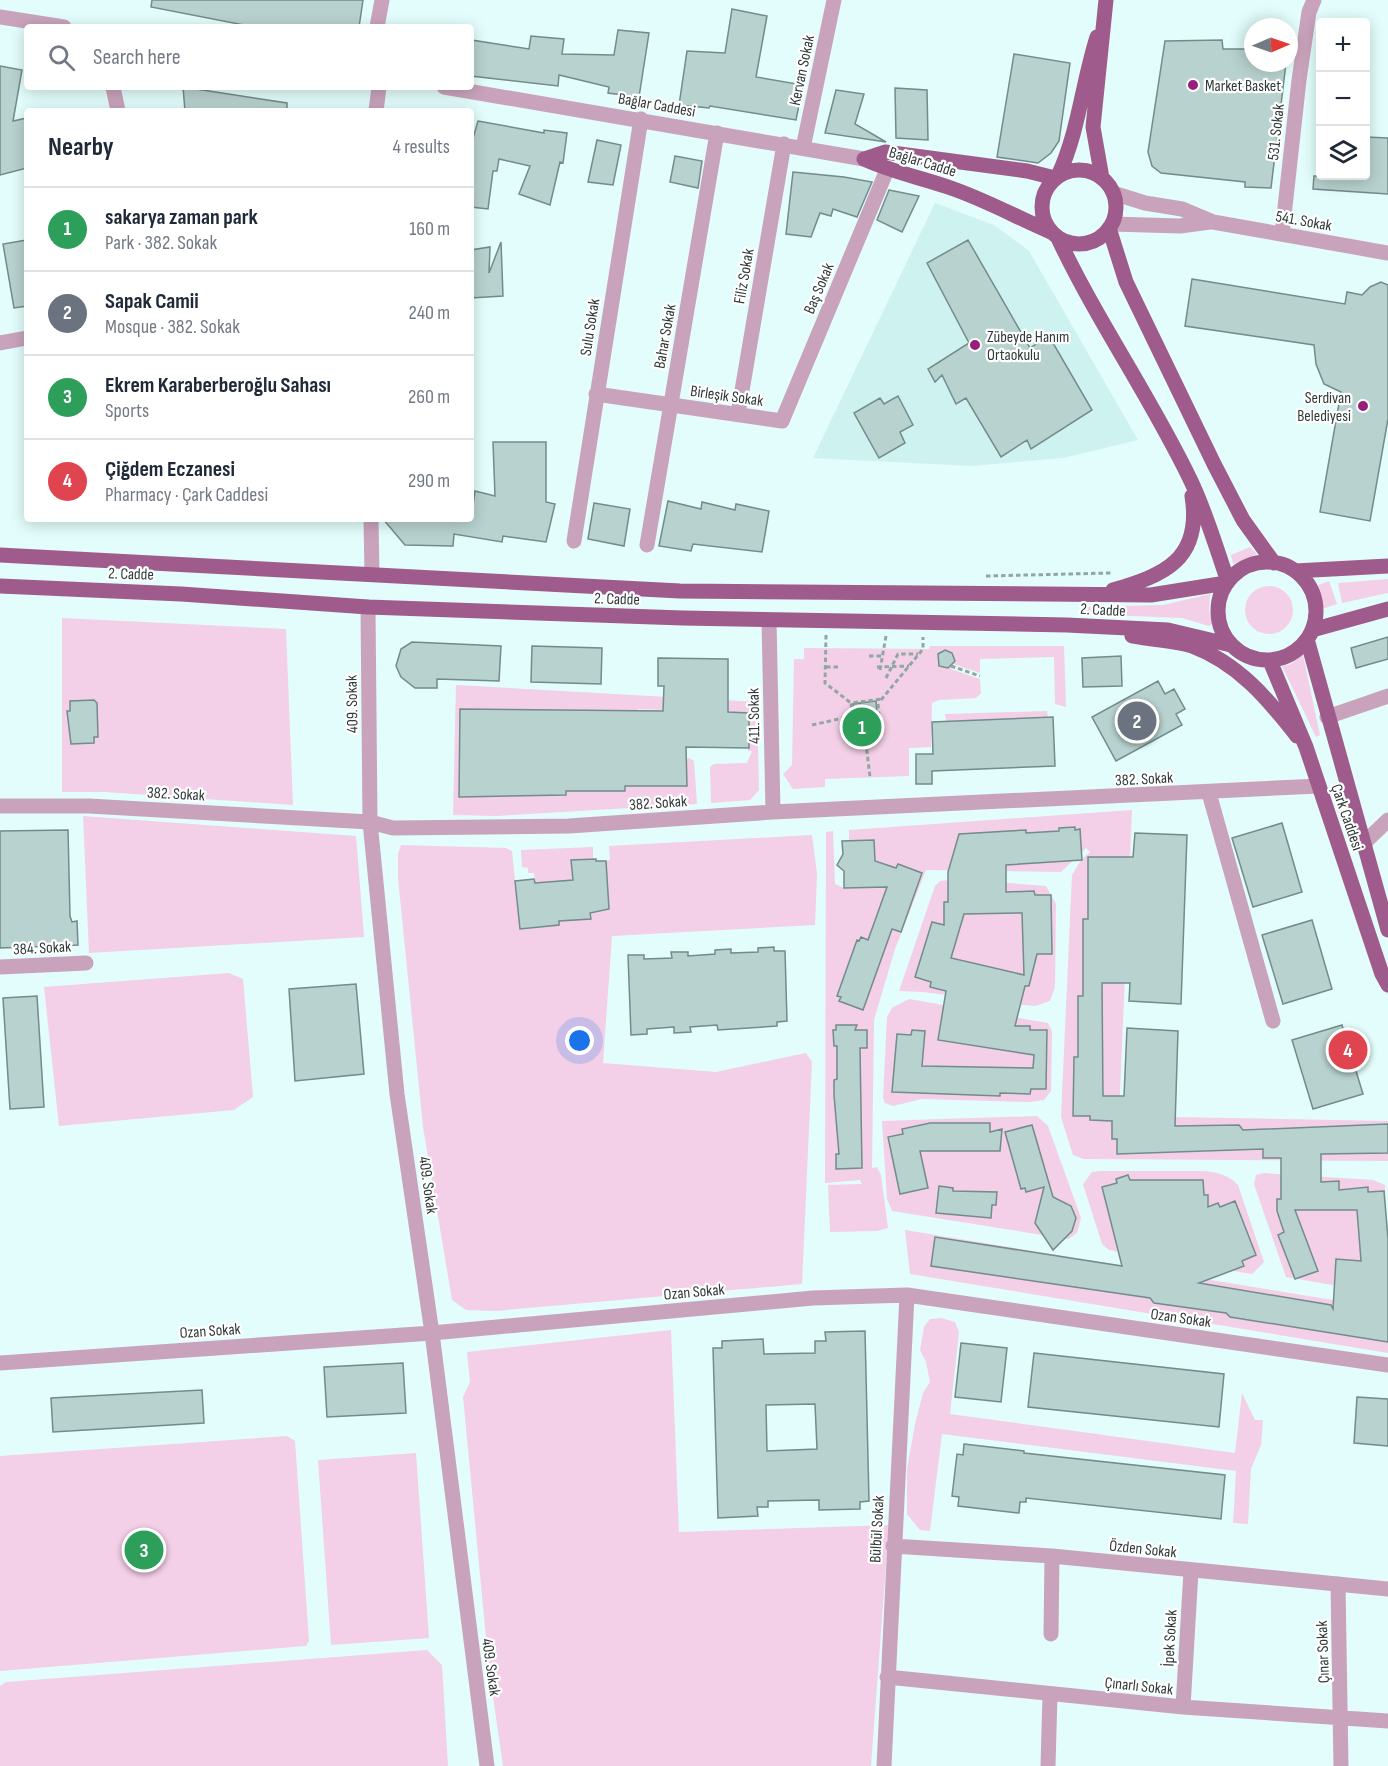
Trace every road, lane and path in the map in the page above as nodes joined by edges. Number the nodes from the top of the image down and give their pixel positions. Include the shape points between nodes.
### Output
1 (382, 0) edge
2 (834, 0) edge
3 (1314, 0) edge
4 (1105, 7) edge
5 (0, 17) edge
6 (45, 24) edge
7 (378, 24) edge
8 (114, 90) edge
9 (378, 90) edge
10 (462, 90) edge
11 (117, 108) edge
12 (376, 108) edge
13 (641, 119) junction
14 (717, 133) junction
15 (784, 144) junction
16 (803, 148) junction
17 (864, 159) junction
18 (887, 170) junction
19 (1057, 177) junction
20 (1102, 178) junction
21 (1113, 193) junction
22 (1213, 222) junction
23 (1111, 226) junction
24 (1282, 234) junction
25 (1054, 235) junction
26 (1388, 253) edge
27 (24, 339) edge
28 (0, 344) edge
29 (596, 394) junction
30 (671, 405) junction
31 (738, 414) junction
32 (782, 421) joint
33 (1190, 478) junction
34 (371, 522) edge
35 (574, 541) dead end
36 (647, 545) dead end
37 (0, 555) edge
38 (1274, 563) junction
39 (1388, 566) edge
40 (1295, 571) junction
41 (1116, 573) dead end
42 (372, 574) junction
43 (974, 576) dead end
44 (1227, 583) junction
45 (0, 586) edge
46 (1100, 594) junction
47 (368, 607) junction
48 (1388, 609) edge
49 (769, 620) junction
50 (1067, 625) junction
51 (826, 632) dead end
52 (886, 633) dead end
53 (922, 633) dead end
54 (1310, 634) junction
55 (1231, 645) junction
56 (918, 654) junction
57 (826, 656) junction
58 (834, 656) dead end
59 (869, 656) dead end
60 (883, 656) junction
61 (1270, 661) junction
62 (892, 666) junction
63 (909, 666) junction
64 (951, 666) dead end
65 (826, 667) junction
66 (839, 667) dead end
67 (980, 676) dead end
68 (886, 678) dead end
69 (1388, 696) edge
70 (882, 699) junction
71 (852, 703) junction
72 (853, 715) junction
73 (1328, 717) junction
74 (812, 725) dead end
75 (864, 726) junction
76 (1306, 747) junction
77 (870, 777) dead end
78 (1319, 786) junction
79 (1209, 793) junction
80 (0, 806) edge
81 (773, 812) junction
82 (1388, 820) edge
83 (370, 822) junction
84 (1364, 843) junction
85 (1388, 930) edge
86 (86, 963) dead end
87 (0, 967) edge
88 (1388, 985) edge
89 (1273, 1021) dead end
90 (907, 1295) junction
91 (432, 1333) junction
92 (0, 1363) edge
93 (1388, 1365) edge
94 (893, 1546) junction
95 (1052, 1556) junction
96 (1191, 1571) junction
97 (1338, 1584) junction
98 (1388, 1589) edge
99 (1051, 1634) dead end
100 (886, 1677) junction
101 (1050, 1694) junction
102 (1183, 1707) junction
103 (1342, 1718) junction
104 (1388, 1722) edge
105 (487, 1766) edge
106 (884, 1766) edge
107 (1048, 1766) edge
108 (1341, 1766) edge

1 - 7 street
2 - 16 street, Kervan Sokak
3 - 24 street, 531. Sokak via 1299,80
4 - 19 main road via 1088,63 1076,132
4 - 20 main road via 1093,127
5 - 6 street
8 - 11 street
9 - 12 street
10 - 13 street, Bağlar Caddesi
13 - 14 street, Bağlar Caddesi
13 - 29 street, Sulu Sokak
14 - 15 street, Bağlar Caddesi
14 - 30 street, Bahar Sokak
15 - 16 street, Bağlar Caddesi
15 - 31 street, Filiz Sokak
16 - 17 street, Bağlar Caddesi
17 - 18 main road, Bağlar Cadde
17 - 19 main road, Bağlar Cadde via 885,153
18 - 25 main road, Bağlar Cadde via 947,186
18 - 32 street, Baş Sokak
19 - 20 main road via 1080,169
19 - 25 main road via 1046,189 1041,207 1046,225
20 - 21 main road
21 - 22 street via 1182,209
21 - 23 main road via 1116,204
22 - 23 street
22 - 24 street, 541. Sokak
23 - 25 main road via 1087,244 1067,243
23 - 38 main road via 1126,282 1214,464 1243,520
24 - 26 street, 541. Sokak
25 - 33 main road
27 - 28 street
29 - 30 street, Birleşik Sokak
29 - 35 street, Sulu Sokak
30 - 31 street, Birleşik Sokak
30 - 36 street, Bahar Sokak
31 - 32 street, Birleşik Sokak
33 - 44 main road via 1213,532
33 - 46 main road via 1194,531 1181,555 1170,568 1152,577
34 - 42 street
37 - 42 main road, 2. Cadde
38 - 40 main road
38 - 44 main road via 1253,564
39 - 40 main road
40 - 54 main road via 1314,597 1316,608
41 - 43 path
42 - 46 main road, 2. Cadde via 680,591
44 - 46 main road, 2. Cadde via 1151,595
44 - 55 main road via 1221,593 1218,615
45 - 47 main road, 2. Cadde
47 - 49 main road, 2. Cadde
47 - 83 street, 409. Sokak
48 - 54 main road
49 - 50 main road, 2. Cadde
49 - 81 street, 411. Sokak
50 - 55 main road, 2. Cadde via 1168,630
50 - 76 main road via 1191,646 1207,654 1255,687
51 - 57 path
52 - 60 path
53 - 56 path via 923,649
54 - 61 main road via 1291,654
54 - 73 main road, Çark Caddesi
55 - 61 main road via 1249,657
56 - 62 path via 898,654
56 - 63 path
57 - 58 path
57 - 65 path
59 - 60 path
60 - 62 path via 879,668
61 - 76 main road, Çark Caddesi
62 - 63 path
62 - 68 path
63 - 70 path
64 - 67 path
65 - 66 path
65 - 71 path via 825,683
69 - 73 street
70 - 71 path
70 - 75 path via 877,705 880,725
71 - 72 path
72 - 74 path
72 - 75 path via 854,728
73 - 84 main road, Çark Caddesi
75 - 77 path
76 - 78 main road, Çark Caddesi
78 - 79 street, 382. Sokak
78 - 88 main road, Çark Caddesi
79 - 81 street, 382. Sokak
79 - 89 street
80 - 83 street, 382. Sokak via 89,806
81 - 83 street, 382. Sokak via 569,826 393,828
82 - 84 street
83 - 91 street, 409. Sokak via 397,1094
84 - 85 main road, Çark Caddesi
86 - 87 street, 384. Sokak
90 - 91 street, Ozan Sokak via 813,1298
90 - 93 street, Ozan Sokak
90 - 94 street, Bülbül Sokak
91 - 92 street, Ozan Sokak
91 - 105 street, 409. Sokak
94 - 95 street, Özden Sokak
94 - 100 street, Bülbül Sokak
95 - 96 street, Özden Sokak
95 - 99 street
96 - 97 street, Özden Sokak
96 - 102 street, İpek Sokak
97 - 98 street, Özden Sokak
97 - 103 street, Çınar Sokak
100 - 101 street, Çınarlı Sokak
100 - 106 street, Bülbül Sokak
101 - 102 street, Çınarlı Sokak
101 - 107 street
102 - 103 street, Çınarlı Sokak
103 - 104 street, Çınarlı Sokak
103 - 108 street, Çınar Sokak

